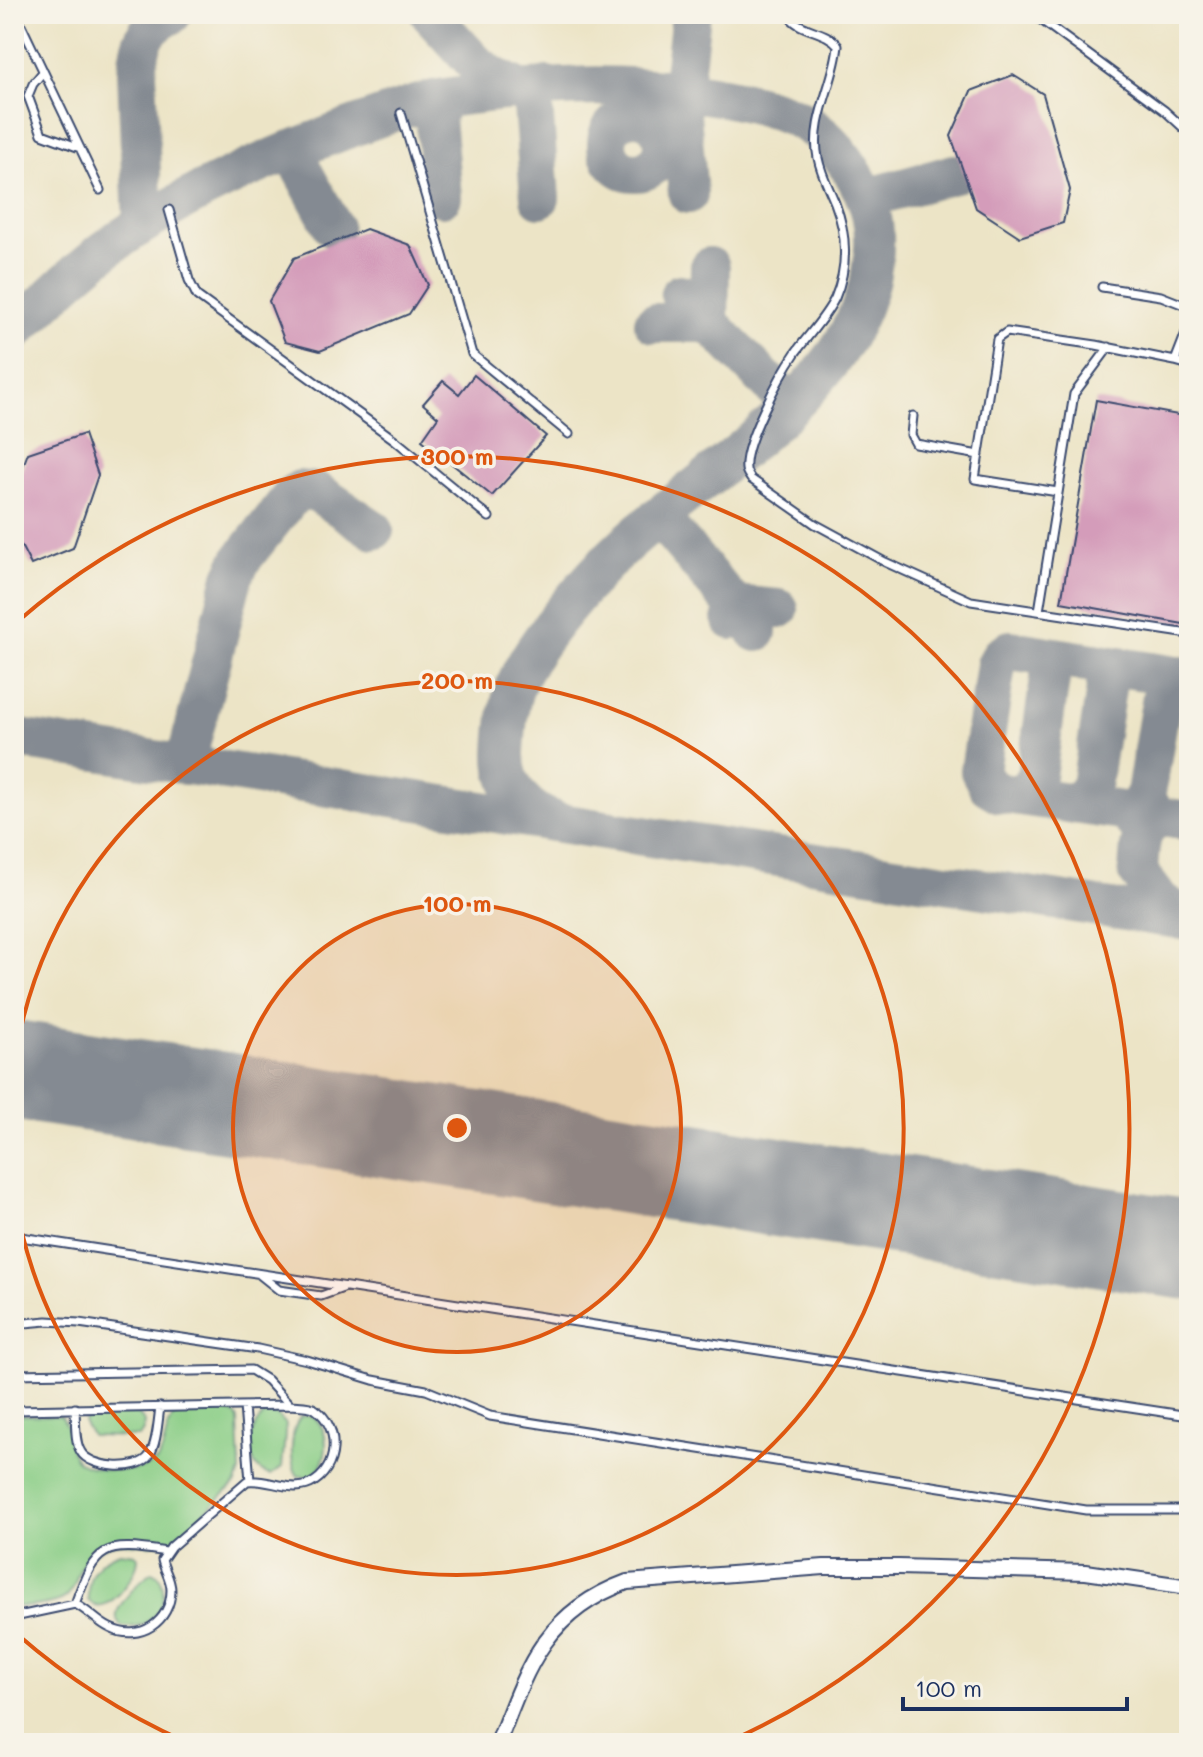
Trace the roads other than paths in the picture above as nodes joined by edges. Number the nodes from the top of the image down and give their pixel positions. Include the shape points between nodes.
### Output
1 (16, 14) edge
2 (788, 14) edge
3 (1033, 14) edge
4 (43, 72) junction
5 (401, 113) dead end
6 (1189, 133) edge
7 (80, 148) junction
8 (100, 190) dead end
9 (169, 210) dead end
10 (1102, 287) dead end
11 (1189, 307) edge
12 (1189, 325) edge
13 (1109, 347) junction
14 (1175, 361) junction
15 (1189, 365) edge
16 (913, 416) dead end
17 (569, 434) dead end
18 (979, 455) junction
19 (1058, 492) junction
20 (489, 517) dead end
21 (1039, 611) junction
22 (1189, 634) edge
23 (14, 1237) edge
24 (259, 1274) junction
25 (345, 1287) junction
26 (14, 1324) edge
27 (14, 1374) edge
28 (290, 1405) junction
29 (244, 1406) junction
30 (160, 1407) junction
31 (75, 1408) junction
32 (14, 1410) edge
33 (1189, 1416) edge
34 (250, 1481) junction
35 (1189, 1510) edge
36 (166, 1552) junction
37 (1189, 1587) edge
38 (75, 1604) junction
39 (14, 1617) edge
40 (498, 1743) edge

1 - 4 lane
2 - 21 lane via 798,25 838,45 817,129 817,155 844,234 844,270 835,298 796,352 750,441 746,470 751,479 815,524 885,562 971,601
3 - 6 lane
4 - 7 lane
4 - 7 lane via 28,96 42,134
5 - 17 lane via 472,354
7 - 8 lane
9 - 20 lane via 197,296 395,440
10 - 11 lane via 1161,296
12 - 14 lane
13 - 14 lane
13 - 18 lane via 1000,335
13 - 19 lane via 1074,394
14 - 15 lane
16 - 18 lane via 911,435 916,444
18 - 19 lane via 975,479
19 - 21 lane
21 - 22 lane
23 - 24 lane
24 - 25 lane
24 - 25 lane via 279,1290 321,1296
25 - 33 lane
26 - 35 lane via 79,1323 258,1349 426,1390 490,1416 1086,1510
27 - 28 lane via 251,1370
28 - 29 lane
28 - 34 lane via 313,1408 327,1423 333,1436 329,1466 311,1483 297,1487
29 - 30 lane
29 - 34 lane
30 - 31 lane
30 - 31 lane via 148,1457 129,1465 99,1463 82,1454
31 - 32 lane
34 - 36 lane
36 - 38 lane via 121,1547 99,1555
36 - 38 lane via 169,1602 164,1615 142,1632 117,1632
37 - 40 street via 1086,1572 899,1567 824,1567 627,1582 580,1605 546,1640 530,1662
38 - 39 lane

